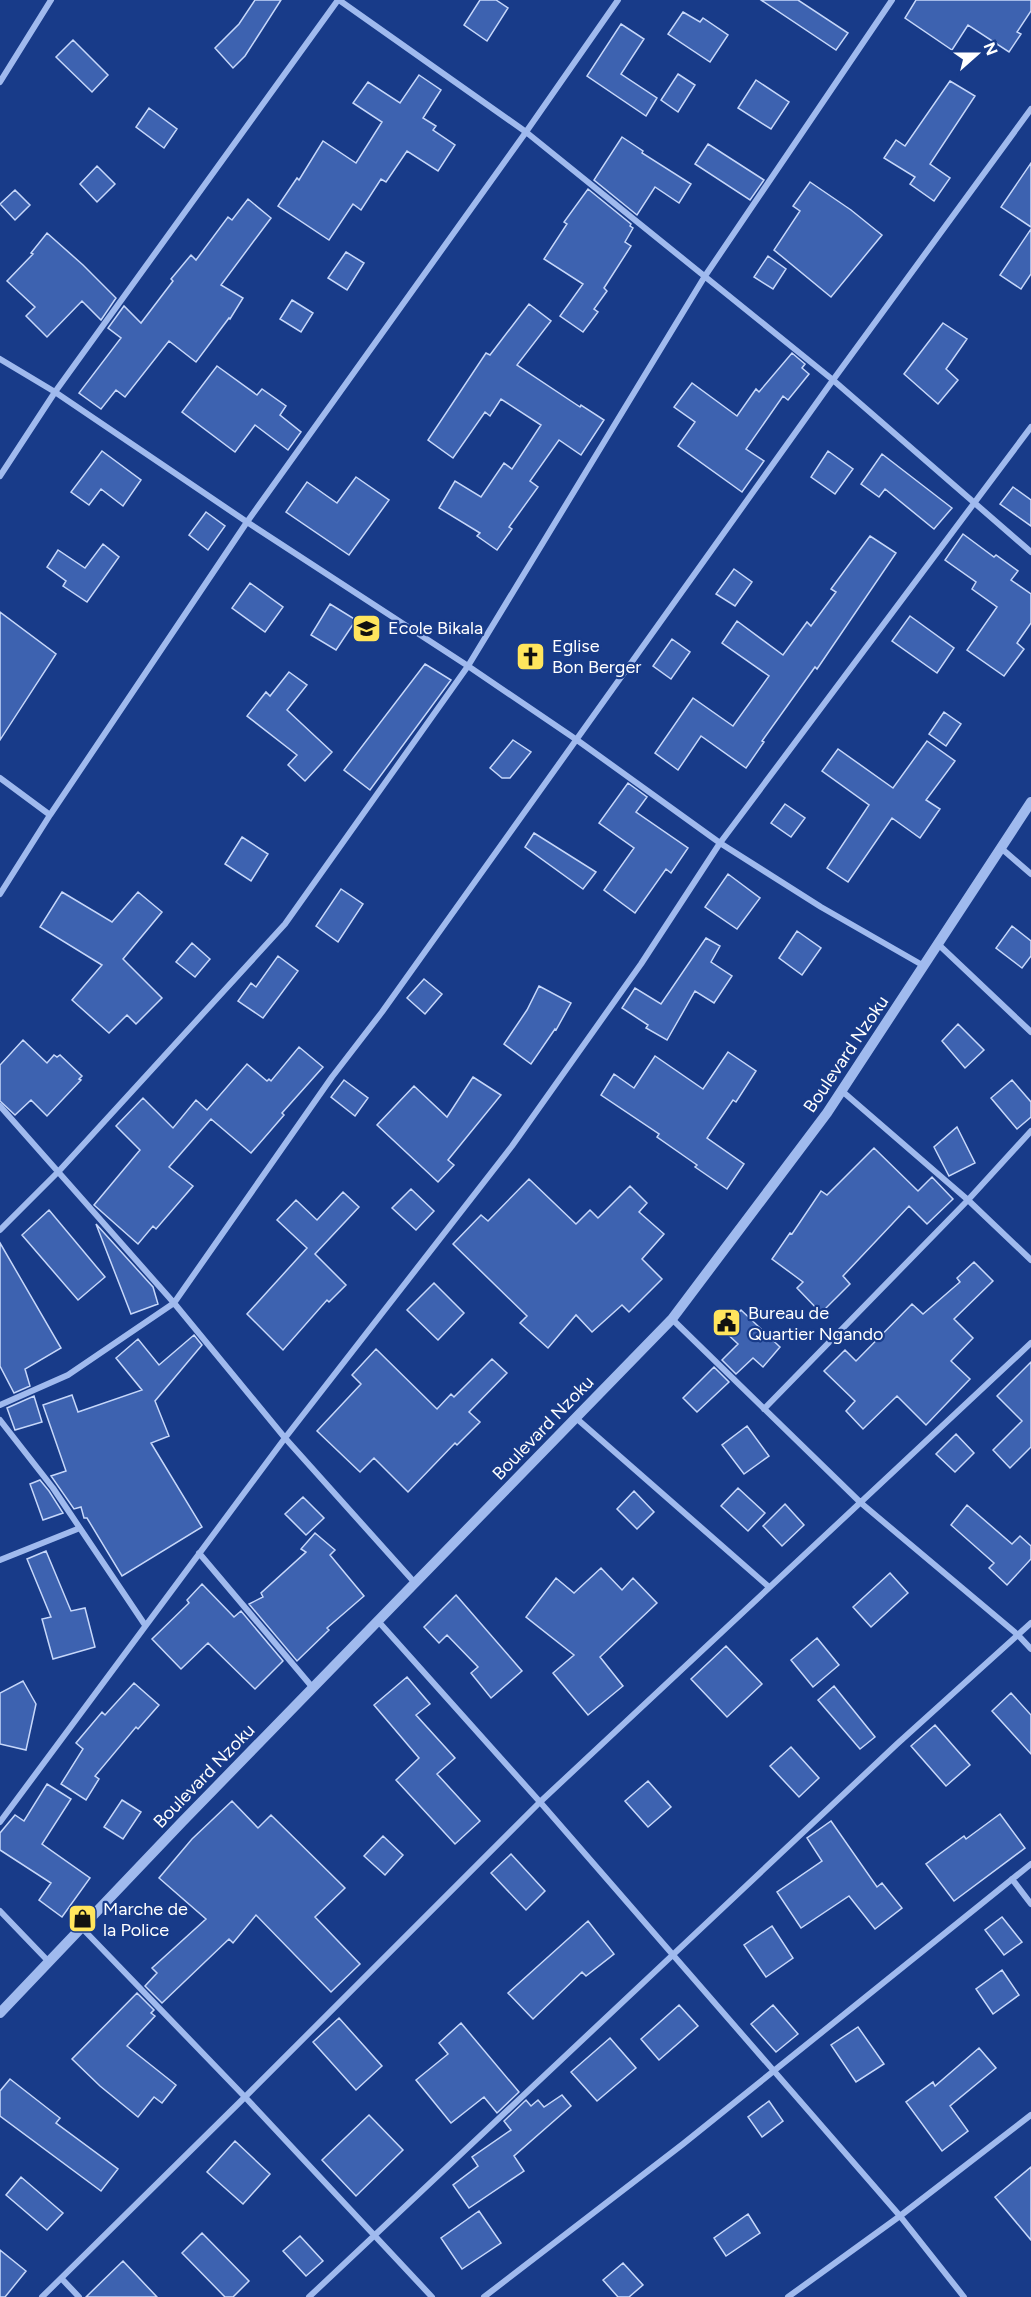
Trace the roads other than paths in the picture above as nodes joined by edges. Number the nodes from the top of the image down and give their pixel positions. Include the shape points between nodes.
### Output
1 (51, 0) edge
2 (339, 0) edge
3 (618, 0) edge
4 (892, 0) edge
5 (0, 82) edge
6 (1031, 109) edge
7 (526, 132) junction
8 (705, 276) junction
9 (0, 359) edge
10 (833, 380) junction
11 (55, 392) junction
12 (1031, 427) edge
13 (0, 476) edge
14 (975, 501) junction
15 (247, 522) junction
16 (1031, 552) edge
17 (468, 666) junction
18 (577, 740) junction
19 (0, 778) edge
20 (1031, 802) edge
21 (50, 815) junction
22 (720, 843) junction
23 (1001, 848) junction
24 (1031, 874) edge
25 (0, 894) edge
26 (938, 944) junction
27 (924, 966) junction
28 (1031, 1032) edge
29 (842, 1091) junction
30 (0, 1106) edge
31 (1031, 1131) edge
32 (59, 1171) junction
33 (968, 1200) junction
34 (0, 1230) edge
35 (1031, 1260) edge
36 (174, 1302) junction
37 (672, 1319) junction
38 (1031, 1343) edge
39 (0, 1405) edge
40 (764, 1409) junction
41 (576, 1418) junction
42 (0, 1420) edge
43 (285, 1438) junction
44 (861, 1503) junction
45 (80, 1528) junction
46 (199, 1553) junction
47 (0, 1560) edge
48 (416, 1584) junction
49 (769, 1587) junction
50 (378, 1621) junction
51 (1031, 1623) edge
52 (145, 1626) junction
53 (1018, 1635) junction
54 (1031, 1648) edge
55 (314, 1688) junction
56 (540, 1802) junction
57 (0, 1822) edge
58 (1031, 1864) edge
59 (1012, 1880) junction
60 (1031, 1904) edge
61 (0, 1911) edge
62 (81, 1927) junction
63 (673, 1956) junction
64 (49, 1962) junction
65 (0, 2013) edge
66 (773, 2070) junction
67 (245, 2097) junction
68 (1031, 2115) edge
69 (900, 2216) junction
70 (373, 2236) junction
71 (62, 2279) junction
72 (42, 2297) edge
73 (79, 2297) edge
74 (309, 2297) edge
75 (432, 2297) edge
76 (484, 2297) edge
77 (788, 2297) edge
78 (964, 2297) edge

1 - 5 street
2 - 7 street
2 - 11 street
3 - 7 street
4 - 8 street
6 - 10 street
7 - 8 street
7 - 15 street
8 - 10 street
8 - 17 street
9 - 11 street
10 - 14 street
10 - 18 street
11 - 13 street
11 - 15 street
12 - 14 street
14 - 16 street
14 - 22 street
15 - 17 street
15 - 21 street
17 - 18 street
17 - 32 street via 285,924
18 - 22 street
18 - 36 street
19 - 21 street
20 - 23 street, Boulevard Nzoku
21 - 25 street
22 - 27 street
22 - 43 street via 641,964 512,1146
23 - 24 street
23 - 26 street, Boulevard Nzoku
26 - 27 street, Boulevard Nzoku
26 - 28 street
27 - 29 street, Boulevard Nzoku
29 - 33 street
29 - 37 street, Boulevard Nzoku
30 - 32 street
31 - 33 street
32 - 34 street
32 - 36 street
33 - 35 street
33 - 40 street
36 - 39 street via 68,1375
36 - 43 street
37 - 40 street
37 - 41 street, Boulevard Nzoku
38 - 44 street
40 - 44 street
41 - 48 street, Boulevard Nzoku
41 - 49 street
42 - 45 street
43 - 46 street
43 - 48 street
44 - 49 street
44 - 53 street
45 - 47 street
45 - 52 street
46 - 52 street
46 - 55 street
48 - 50 street, Boulevard Nzoku
49 - 56 street
50 - 55 street, Boulevard Nzoku
50 - 56 street
51 - 53 street
52 - 57 street
53 - 54 street
53 - 63 street
55 - 62 street, Boulevard Nzoku
56 - 63 street
56 - 67 street
58 - 59 street
59 - 60 street
59 - 66 street
61 - 64 street
62 - 64 street, Boulevard Nzoku
62 - 67 street
63 - 66 street
63 - 70 street
64 - 65 street, Boulevard Nzoku
66 - 69 street
66 - 76 street
67 - 70 street
67 - 71 street
68 - 69 street
69 - 77 street
69 - 78 street
70 - 74 street
70 - 75 street
71 - 72 street
71 - 73 street

